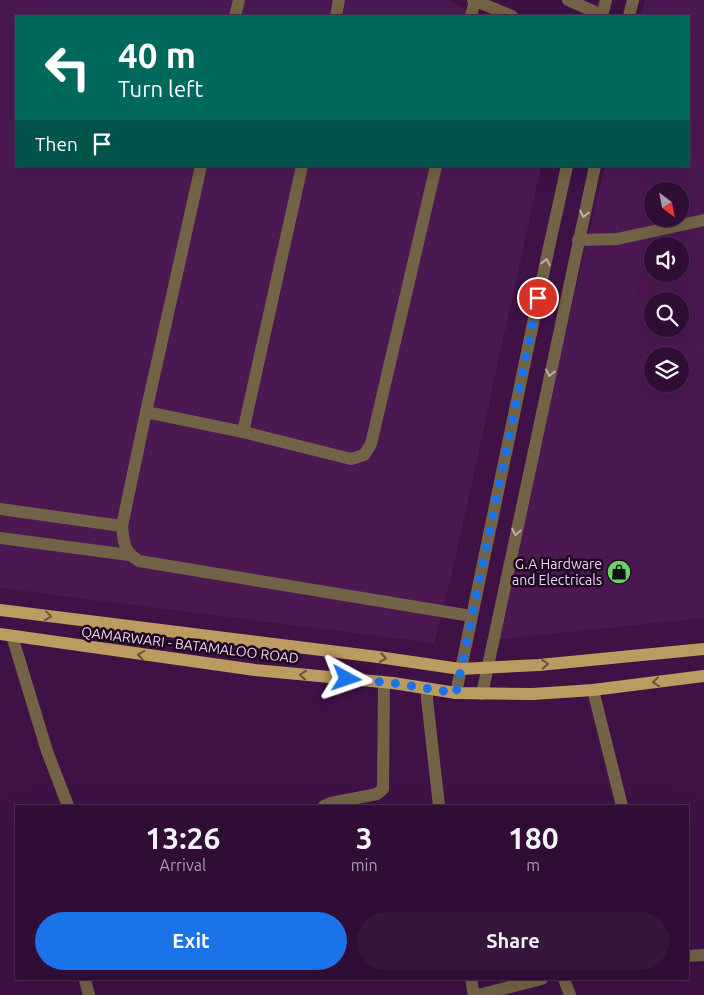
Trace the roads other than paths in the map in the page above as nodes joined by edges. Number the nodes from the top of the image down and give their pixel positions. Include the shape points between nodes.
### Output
1 (239, 0) edge
2 (339, 0) edge
3 (474, 0) edge
4 (568, 0) edge
5 (606, 0) edge
6 (633, 0) edge
7 (235, 15) edge
8 (336, 15) edge
9 (471, 15) edge
10 (510, 15) edge
11 (600, 15) edge
12 (602, 15) edge
13 (630, 15) edge
14 (201, 167) edge
15 (302, 167) edge
16 (436, 167) edge
17 (567, 167) edge
18 (595, 167) edge
19 (704, 220) edge
20 (578, 240) junction
21 (146, 412) junction
22 (243, 432) junction
23 (0, 509) edge
24 (122, 526) junction
25 (0, 538) edge
26 (129, 555) junction
27 (0, 610) edge
28 (471, 616) junction
29 (6, 635) edge
30 (704, 649) edge
31 (487, 668) junction
32 (460, 670) junction
33 (704, 676) edge
34 (384, 682) junction
35 (427, 689) junction
36 (594, 690) junction
37 (456, 693) junction
38 (482, 694) junction
39 (68, 805) edge
40 (326, 805) edge
41 (439, 805) edge
42 (622, 805) edge
43 (704, 955) edge
44 (689, 956) edge
45 (85, 980) dead end
46 (471, 980) edge
47 (538, 980) edge
48 (564, 980) edge
49 (90, 995) edge
50 (476, 995) edge
51 (570, 995) edge

1 - 7 street
2 - 8 street
3 - 9 street
3 - 10 street
4 - 11 street
5 - 12 street
6 - 13 street
14 - 21 street
15 - 22 street
16 - 22 street via 371,444 364,455 351,459
28 -> 17 street
18 -> 20 street
19 - 20 street via 617,239
20 -> 31 street
21 - 22 street
21 - 24 street
23 - 24 street
24 - 26 street via 124,545
25 - 26 street
26 - 28 street via 139,561
27 -> 32 main road, QAMARWARI - BATAMALOO ROAD
28 - 32 street
34 -> 29 main road, QAMARWARI - BATAMALOO ROAD via 255,670
29 - 39 street
31 -> 30 main road, QAMARWARI - BATAMALOO ROAD
31 - 32 main road, QAMARWARI - BATAMALOO ROAD
31 - 38 street
32 - 37 street
33 -> 36 main road, QAMARWARI - BATAMALOO ROAD
34 - 35 main road, QAMARWARI - BATAMALOO ROAD
34 - 40 street via 383,789 377,794
35 - 37 main road, QAMARWARI - BATAMALOO ROAD
35 - 41 street
36 - 38 main road, QAMARWARI - BATAMALOO ROAD
36 - 42 street
37 - 38 main road, QAMARWARI - BATAMALOO ROAD
43 - 44 street
45 - 49 street
46 - 50 street
47 - 50 street
48 - 51 street

